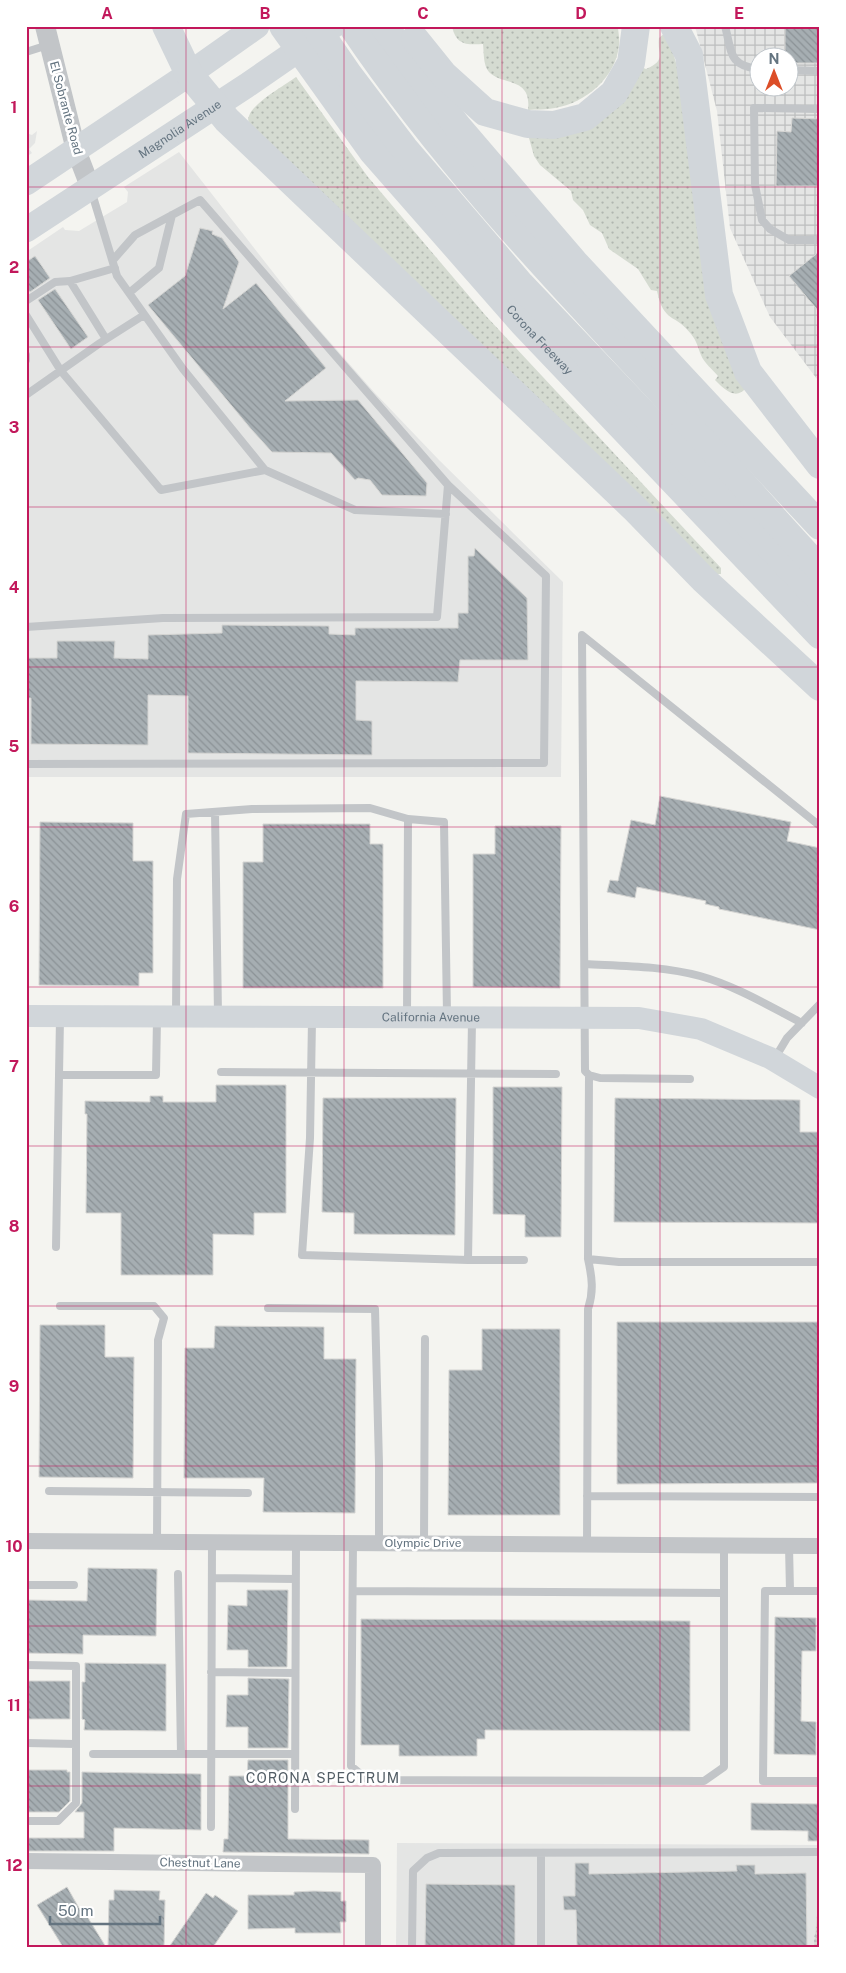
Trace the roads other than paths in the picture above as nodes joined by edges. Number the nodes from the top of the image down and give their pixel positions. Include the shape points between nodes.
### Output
1 (166, 26) edge
2 (257, 26) edge
3 (283, 26) edge
4 (316, 26) edge
5 (332, 26) edge
6 (352, 26) edge
7 (384, 26) edge
8 (406, 26) edge
9 (636, 26) edge
10 (674, 26) edge
11 (725, 26) edge
12 (47, 35) edge
13 (26, 52) edge
14 (748, 67) edge
15 (798, 70) edge
16 (820, 71) edge
17 (189, 74) junction
18 (216, 105) junction
19 (820, 109) edge
20 (76, 150) junction
21 (26, 182) edge
22 (91, 188) junction
23 (172, 216) junction
24 (26, 230) edge
25 (820, 240) edge
26 (113, 260) junction
27 (115, 268) junction
28 (70, 281) junction
29 (129, 294) junction
30 (26, 301) edge
31 (26, 315) edge
32 (144, 315) junction
33 (106, 339) junction
34 (26, 355) edge
35 (26, 360) edge
36 (61, 371) junction
37 (26, 395) edge
38 (820, 465) edge
39 (265, 470) junction
40 (448, 485) junction
41 (446, 514) junction
42 (820, 526) edge
43 (820, 569) edge
44 (820, 599) edge
45 (26, 628) edge
46 (820, 635) edge
47 (820, 687) edge
48 (26, 764) edge
49 (215, 812) junction
50 (408, 819) junction
51 (820, 826) edge
52 (585, 964) junction
53 (820, 1004) edge
54 (26, 1016) edge
55 (60, 1016) junction
56 (166, 1017) junction
57 (218, 1017) junction
58 (312, 1018) junction
59 (406, 1018) junction
60 (447, 1018) junction
61 (472, 1018) junction
62 (585, 1018) junction
63 (802, 1023) junction
64 (774, 1060) junction
65 (221, 1072) dead end
66 (311, 1072) junction
67 (556, 1074) dead end
68 (59, 1075) junction
69 (471, 1075) junction
70 (589, 1075) junction
71 (690, 1079) dead end
72 (820, 1088) edge
73 (56, 1247) dead end
74 (588, 1259) junction
75 (468, 1260) junction
76 (524, 1260) dead end
77 (820, 1262) edge
78 (60, 1306) dead end
79 (268, 1308) dead end
80 (425, 1340) dead end
81 (49, 1491) dead end
82 (158, 1493) junction
83 (248, 1493) dead end
84 (587, 1496) junction
85 (820, 1497) edge
86 (26, 1541) edge
87 (158, 1542) junction
88 (212, 1542) junction
89 (296, 1543) junction
90 (353, 1543) junction
91 (379, 1543) junction
92 (424, 1543) junction
93 (587, 1544) junction
94 (724, 1545) junction
95 (789, 1546) junction
96 (820, 1546) edge
97 (178, 1574) dead end
98 (212, 1578) junction
99 (296, 1579) junction
100 (26, 1585) edge
101 (74, 1585) dead end
102 (353, 1591) junction
103 (790, 1591) junction
104 (820, 1591) edge
105 (724, 1593) junction
106 (26, 1665) edge
107 (211, 1672) junction
108 (295, 1673) junction
109 (26, 1743) edge
110 (76, 1744) junction
111 (93, 1754) dead end
112 (180, 1754) junction
113 (211, 1754) junction
114 (295, 1754) junction
115 (820, 1781) edge
116 (295, 1809) dead end
117 (26, 1821) edge
118 (210, 1827) dead end
119 (820, 1852) edge
120 (541, 1853) junction
121 (26, 1861) edge
122 (373, 1947) edge
123 (412, 1947) edge
124 (541, 1947) edge

1 - 17 highway
2 - 17 main road
3 - 46 highway, Corona Freeway via 373,152 523,323
4 - 44 highway via 404,148 521,285
5 - 18 main road, Magnolia Avenue
6 - 43 highway via 445,152 526,246
7 - 42 highway via 457,126 568,254
8 - 9 highway via 444,74 485,112 528,124 554,125 585,117 614,93 631,63
10 - 38 highway via 689,55 719,295 748,372
11 - 14 lane via 734,58 739,65
12 - 13 lane
12 - 20 street, El Sobrante Road
15 - 16 lane
17 - 18 highway
17 - 20 main road
18 - 22 main road, Magnolia Avenue
18 - 47 highway via 231,124 634,508 704,580
19 - 25 lane via 754,108 755,185 762,220 770,229 790,240
20 - 21 main road
20 - 22 street, El Sobrante Road
22 - 24 main road, Magnolia Avenue
22 - 26 lane
23 - 26 lane via 134,235
23 - 29 lane via 159,268
23 - 40 lane via 200,200
26 - 27 lane
27 - 28 lane
27 - 29 lane
28 - 30 lane via 55,282
28 - 33 lane
29 - 32 lane
31 - 36 lane
32 - 33 lane
32 - 39 lane
33 - 36 lane
34 - 35 lane
36 - 37 lane
36 - 39 lane via 161,490
39 - 41 lane via 355,510
40 - 41 lane
40 - 48 lane via 546,576 544,763
41 - 45 lane via 437,617 162,618
49 - 50 lane via 370,808
49 - 56 lane via 186,814 177,879
49 - 57 lane
50 - 59 lane
50 - 60 lane via 444,822
51 - 52 lane via 582,635
52 - 62 lane
52 - 63 lane via 642,967 700,976 746,993
53 - 63 lane
54 - 55 main road, California Avenue
55 - 56 main road, California Avenue
55 - 68 lane
56 - 57 main road, California Avenue
56 - 68 lane via 156,1075
57 - 58 main road, California Avenue
58 - 59 main road, California Avenue
58 - 66 lane
59 - 60 main road, California Avenue
60 - 61 main road, California Avenue
61 - 62 main road, California Avenue
61 - 69 lane
62 - 64 main road, California Avenue via 639,1018 701,1029
62 - 70 lane via 585,1071
63 - 64 lane via 787,1038
64 - 72 main road, California Avenue
65 - 66 lane
66 - 69 lane
66 - 75 lane via 302,1255
67 - 69 lane
68 - 73 lane
69 - 75 lane
70 - 71 lane via 600,1078
70 - 74 lane
74 - 77 lane via 619,1262
74 - 84 lane via 593,1282 588,1309
75 - 76 lane
78 - 82 lane via 154,1306 164,1318 158,1340
79 - 91 lane via 374,1309
80 - 92 lane
81 - 82 lane
82 - 83 lane
82 - 87 lane
84 - 85 lane
84 - 93 lane
86 - 87 street, Olympic Drive
87 - 88 street, Olympic Drive
88 - 89 street, Olympic Drive
88 - 98 lane
89 - 90 street, Olympic Drive
89 - 99 lane
90 - 91 street, Olympic Drive
90 - 102 lane
91 - 92 street, Olympic Drive
92 - 93 street, Olympic Drive
93 - 94 street, Olympic Drive
94 - 95 street, Olympic Drive
94 - 105 lane
95 - 96 street, Olympic Drive
95 - 103 lane
97 - 112 lane
98 - 99 lane
98 - 107 lane
99 - 108 lane
100 - 101 lane
102 - 105 lane
102 - 105 lane via 351,1766 368,1780 704,1781 724,1767
103 - 104 lane
103 - 115 lane via 765,1591 763,1781
106 - 110 lane via 76,1666
107 - 108 lane
107 - 113 lane
108 - 114 lane
109 - 110 lane
110 - 117 lane via 76,1803 58,1821
111 - 112 lane
112 - 113 lane
113 - 114 lane
113 - 118 lane
114 - 116 lane
119 - 120 lane
120 - 123 lane via 439,1853 427,1858 413,1871
120 - 124 lane
121 - 122 street, Chestnut Lane via 373,1865

